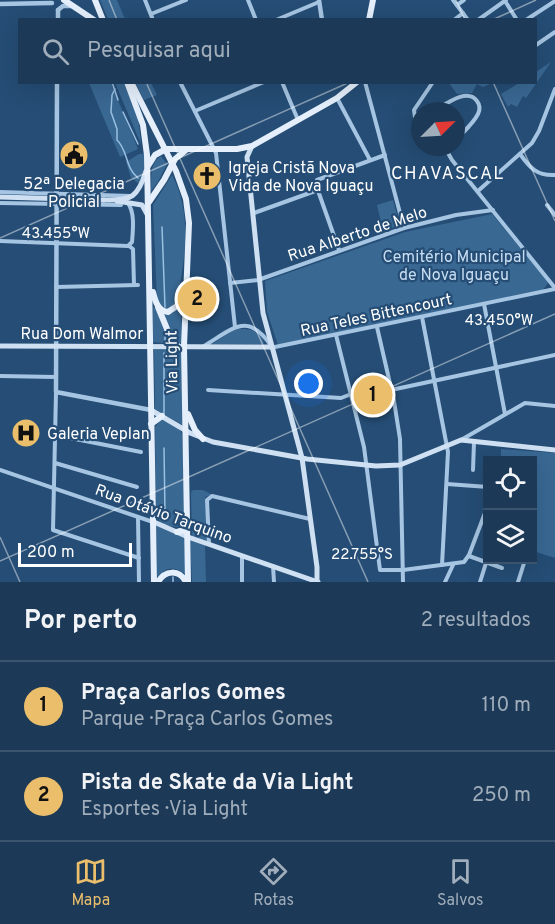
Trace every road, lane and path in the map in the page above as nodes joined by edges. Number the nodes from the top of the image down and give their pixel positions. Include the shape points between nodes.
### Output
1 (64, 0) edge
2 (95, 0) edge
3 (145, 0) edge
4 (186, 0) edge
5 (248, 0) edge
6 (373, 0) edge
7 (453, 0) edge
8 (464, 0) edge
9 (506, 0) edge
10 (319, 1) edge
11 (555, 1) edge
12 (54, 2) edge
13 (0, 4) edge
14 (456, 5) junction
15 (71, 6) junction
16 (98, 7) junction
17 (58, 10) junction
18 (463, 13) junction
19 (86, 15) junction
20 (152, 17) edge
21 (58, 18) edge
22 (91, 18) edge
23 (102, 18) edge
24 (255, 18) edge
25 (281, 18) edge
26 (322, 18) edge
27 (369, 18) edge
28 (457, 18) edge
29 (467, 18) edge
30 (481, 18) edge
31 (516, 18) edge
32 (529, 18) edge
33 (555, 32) edge
34 (537, 44) edge
35 (57, 84) edge
36 (130, 84) edge
37 (130, 84) edge
38 (181, 84) edge
39 (259, 84) edge
40 (283, 84) edge
41 (356, 84) edge
42 (357, 84) edge
43 (432, 84) edge
44 (555, 89) edge
45 (337, 98) junction
46 (419, 102) edge
47 (452, 102) edge
48 (195, 111) junction
49 (297, 120) junction
50 (465, 129) edge
51 (252, 146) junction
52 (166, 149) junction
53 (237, 149) junction
54 (186, 150) junction
55 (215, 150) junction
56 (520, 154) junction
57 (385, 155) junction
58 (450, 156) edge
59 (247, 157) junction
60 (370, 160) junction
61 (172, 164) junction
62 (147, 169) junction
63 (555, 175) edge
64 (318, 190) junction
65 (478, 191) junction
66 (0, 192) edge
67 (56, 193) junction
68 (0, 197) edge
69 (130, 199) junction
70 (0, 202) edge
71 (149, 203) junction
72 (56, 204) junction
73 (121, 205) dead end
74 (547, 205) dead end
75 (493, 210) junction
76 (254, 213) junction
77 (555, 215) edge
78 (149, 220) junction
79 (404, 228) junction
80 (0, 241) edge
81 (56, 244) junction
82 (128, 246) junction
83 (339, 250) junction
84 (149, 269) junction
85 (187, 278) junction
86 (258, 280) junction
87 (230, 283) junction
88 (56, 287) junction
89 (555, 288) edge
90 (156, 304) junction
91 (484, 304) junction
92 (422, 317) junction
93 (235, 327) junction
94 (377, 327) junction
95 (336, 335) junction
96 (0, 346) edge
97 (56, 346) junction
98 (151, 346) junction
99 (181, 346) junction
100 (204, 346) junction
101 (272, 347) junction
102 (555, 355) edge
103 (496, 367) junction
104 (0, 376) edge
105 (56, 377) junction
106 (435, 380) junction
107 (390, 383) junction
108 (208, 390) dead end
109 (391, 390) junction
110 (56, 392) junction
111 (285, 394) junction
112 (352, 395) junction
113 (555, 406) edge
114 (186, 408) junction
115 (151, 411) junction
116 (505, 414) junction
117 (162, 416) junction
118 (151, 424) junction
119 (185, 431) junction
120 (55, 435) junction
121 (203, 439) junction
122 (461, 440) junction
123 (474, 442) junction
124 (448, 446) junction
125 (555, 450) edge
126 (141, 452) dead end
127 (302, 458) junction
128 (55, 463) junction
129 (368, 465) junction
130 (400, 465) junction
131 (0, 470) edge
132 (473, 470) dead end
133 (447, 484) junction
134 (136, 487) dead end
135 (483, 487) edge
136 (54, 489) junction
137 (486, 510) edge
138 (138, 517) junction
139 (310, 519) junction
140 (153, 522) junction
141 (188, 523) junction
142 (177, 531) junction
143 (188, 537) junction
144 (209, 544) junction
145 (242, 555) junction
146 (469, 555) junction
147 (139, 558) junction
148 (483, 562) edge
149 (454, 564) junction
150 (486, 564) edge
151 (489, 564) edge
152 (524, 564) edge
153 (442, 565) junction
154 (273, 566) junction
155 (501, 568) dead end
156 (403, 570) junction
157 (140, 582) edge
158 (156, 582) edge
159 (187, 582) edge
160 (243, 582) edge
161 (274, 582) edge
162 (317, 582) edge
163 (403, 582) edge
164 (445, 582) edge
165 (480, 582) edge
166 (519, 582) edge

1 - 15 main road
2 - 16 main road
3 - 20 street
4 - 20 street
5 - 24 street
6 - 27 main road
7 - 14 street
8 - 14 street
9 - 30 street
9 - 31 street
10 - 25 street
10 - 26 street
11 - 32 street
12 - 13 street
12 - 17 street
14 - 18 street
15 - 17 street
15 - 19 main road
16 - 19 main road via 95,13
16 - 23 main road
17 - 21 street
18 - 28 street
18 - 29 street
19 - 22 main road
33 - 34 street
35 - 67 street
36 - 52 main road, Via Light
37 - 62 main road, Via Light via 144,130
38 - 48 street
39 - 48 street
40 - 49 street
41 - 45 main road
42 - 57 street
43 - 46 street
44 - 56 street via 536,138
45 - 49 main road
45 - 60 street
47 - 50 street via 466,96 477,101 478,114
48 - 55 street
49 - 51 main road
51 - 53 main road
51 - 59 main road
52 - 54 main road
52 - 61 main road, Via Light
52 - 62 main road via 155,154
53 - 55 main road
53 - 59 main road
54 - 55 main road
54 - 61 main road
55 - 87 street
56 - 63 street via 540,175
56 - 65 street
57 - 60 street
57 - 79 street
58 - 65 street
59 - 76 main road
60 - 64 street via 318,179
61 - 71 main road
61 - 85 main road, Via Light via 183,190 189,223
62 - 69 main road via 141,189
62 - 71 main road, Via Light
64 - 76 street
64 - 83 street
65 - 75 street
66 - 67 street
67 - 69 street
67 - 72 street
68 - 69 main road, bridge
69 - 78 main road via 143,206
69 - 82 street via 132,241
70 - 72 street
71 - 78 main road, Via Light
72 - 73 street
72 - 81 street
74 - 77 street
75 - 79 street, Rua Alberto de Melo
75 - 89 street
76 - 86 main road
78 - 84 main road, Via Light
79 - 83 street, Rua Alberto de Melo
80 - 81 street
81 - 82 street
81 - 88 street
82 - 88 street via 133,249 136,285
83 - 86 street, Rua Alberto de Melo
84 - 90 main road
84 - 98 main road, Via Light
85 - 90 main road via 175,309 164,311
85 - 99 main road, Via Light
86 - 87 street, Rua Alberto de Melo
86 - 101 main road
87 - 93 street
88 - 97 street
89 - 91 street, Rua Teles Bittencourt
90 - 99 main road via 172,341
91 - 92 street, Rua Teles Bittencourt
91 - 103 street
92 - 94 street, Rua Teles Bittencourt
92 - 106 street
93 - 100 street
93 - 101 street via 256,328
94 - 95 street, Rua Teles Bittencourt
94 - 107 street
95 - 101 street, Rua Teles Bittencourt
95 - 112 street
96 - 97 main road, Rua Dom Walmor
97 - 98 main road, Rua Dom Walmor
97 - 105 street
98 - 99 main road, Rua Dom Walmor
98 - 115 main road, Via Light
99 - 100 main road, Rua Dom Walmor
99 - 114 main road, Via Light
100 - 101 main road, Rua Dom Walmor
101 - 111 main road
102 - 103 street
103 - 106 street
103 - 116 street
104 - 105 street
105 - 110 street
106 - 109 street
106 - 124 street
107 - 109 street
107 - 112 street
108 - 111 street
109 - 130 street via 399,429
110 - 115 street
110 - 120 street
111 - 112 street via 336,399
111 - 127 main road
112 - 129 street
113 - 116 street via 528,403
114 - 119 main road, Via Light
114 - 121 main road
115 - 117 main road
115 - 118 main road, Via Light
116 - 122 street
117 - 118 main road
117 - 119 main road
118 - 140 main road, Via Light
119 - 121 main road
119 - 141 main road, Via Light
120 - 126 street
120 - 128 street
121 - 127 main road
122 - 123 main road
122 - 124 main road
123 - 125 main road
123 - 132 street
124 - 130 main road
124 - 133 street
127 - 129 main road
127 - 139 main road
128 - 134 street
128 - 136 street
129 - 130 main road
129 - 156 street via 378,567 382,571
130 - 156 street
131 - 136 street, Rua Otávio Tarquino
133 - 135 street
133 - 153 street
136 - 138 street, Rua Otávio Tarquino
136 - 147 street via 53,530
137 - 146 street
138 - 140 street, Rua Otávio Tarquino
138 - 147 street
139 - 144 street via 212,496 207,500
139 - 162 main road
140 - 142 main road, Rua Otávio Tarquino
140 - 158 main road, Via Light
141 - 142 main road via 184,530
141 - 143 main road, Via Light
142 - 143 main road, Rua Otávio Tarquino
143 - 144 main road, Rua Otávio Tarquino
143 - 159 main road, Via Light
144 - 145 main road, Rua Otávio Tarquino
145 - 154 main road, Rua Otávio Tarquino
145 - 160 street
146 - 148 street
146 - 149 street via 464,562
147 - 157 street
149 - 153 street
149 - 164 street
150 - 165 street
151 - 155 street
152 - 166 street
153 - 156 street
154 - 161 street
154 - 162 main road, Rua Otávio Tarquino
156 - 163 street
158 - 159 main road via 173,572

